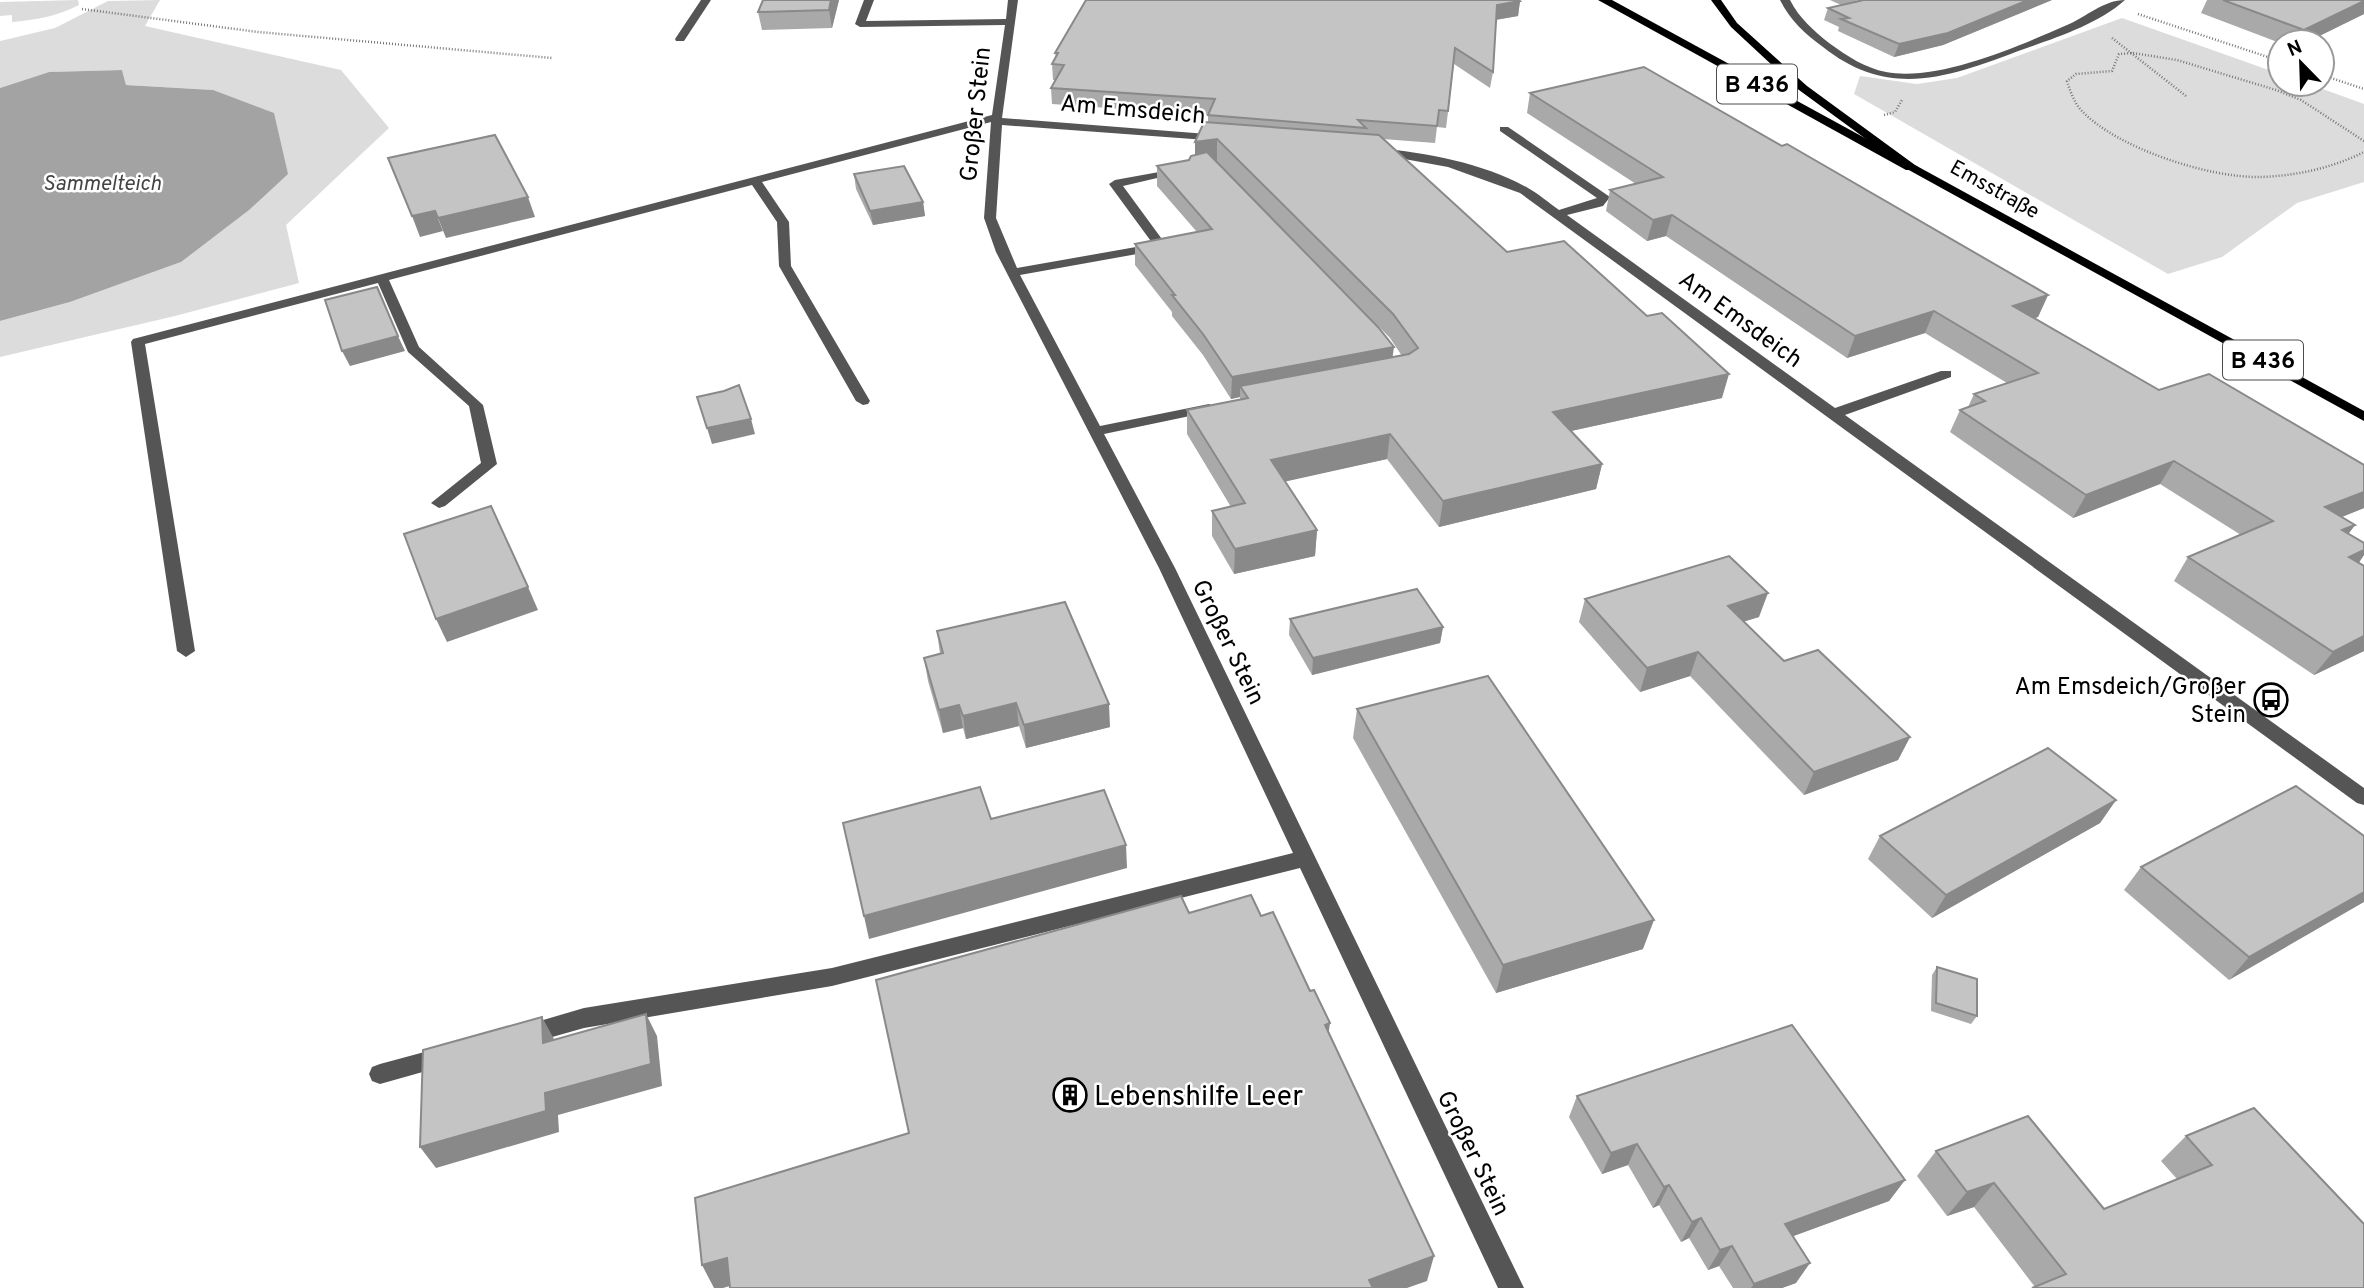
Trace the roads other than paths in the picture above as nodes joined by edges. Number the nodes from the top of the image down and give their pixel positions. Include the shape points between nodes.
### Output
1 (706, 0) edge
2 (869, 0) edge
3 (1013, 0) edge
4 (1604, 0) edge
5 (1716, 0) edge
6 (1785, 0) edge
7 (2115, 2) edge
8 (1010, 22) junction
9 (680, 39) dead end
10 (997, 119) junction
11 (1504, 129) dead end
12 (1239, 140) edge
13 (1361, 150) edge
14 (1197, 167) edge
15 (1911, 167) junction
16 (755, 180) junction
17 (1557, 214) junction
18 (1013, 272) junction
19 (382, 278) junction
20 (1946, 374) dead end
21 (863, 401) dead end
22 (1217, 407) edge
23 (1833, 414) junction
24 (2364, 416) edge
25 (1096, 431) junction
26 (439, 503) dead end
27 (186, 650) dead end
28 (2364, 798) edge
29 (1306, 858) junction
30 (508, 1039) edge
31 (469, 1049) edge
32 (380, 1074) dead end
33 (1511, 1288) edge

1 - 9 street
2 - 8 street via 860,24
3 - 8 street, Großer Stein
4 - 15 highway, Emsstraße / B 436
5 - 15 main road via 1734,25 1803,88
6 - 7 street via 1791,15 1837,56 1885,76 1916,78 1944,74 2052,35
8 - 10 street, Großer Stein
10 - 12 street, Am Emsdeich
10 - 16 street, Am Emsdeich
10 - 18 street, Großer Stein via 990,218
11 - 17 street via 1604,197 1599,203
13 - 17 street, Am Emsdeich via 1409,154 1476,170 1524,190
14 - 18 street via 1115,184 1161,246
15 - 24 main road, Emsstraße / B 436
16 - 19 street, Am Emsdeich
16 - 21 street via 783,222 785,266
17 - 23 street, Am Emsdeich
18 - 25 street, Großer Stein
19 - 26 street via 413,349 476,405 489,464
19 - 27 street, Am Emsdeich via 138,342
20 - 23 street
22 - 25 street
23 - 28 street, Am Emsdeich
25 - 29 street, Großer Stein
29 - 30 street via 832,977 584,1018
29 - 33 street, Großer Stein
31 - 32 street

